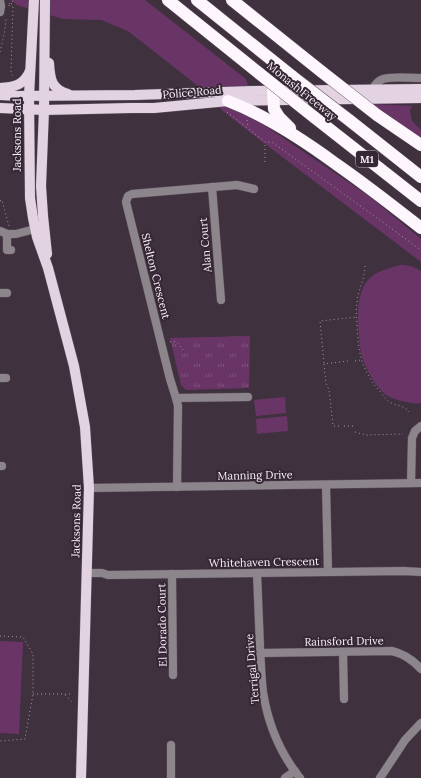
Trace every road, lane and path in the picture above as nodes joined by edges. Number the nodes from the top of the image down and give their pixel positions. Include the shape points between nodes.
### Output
1 (14, 0) edge
2 (34, 0) edge
3 (45, 0) edge
4 (168, 0) edge
5 (197, 0) edge
6 (232, 0) edge
7 (0, 2) edge
8 (9, 4) junction
9 (5, 12) edge
10 (44, 38) junction
11 (0, 52) edge
12 (30, 70) junction
13 (17, 74) dead end
14 (14, 78) junction
15 (421, 78) edge
16 (11, 80) dead end
17 (0, 88) edge
18 (421, 89) edge
19 (372, 90) junction
20 (0, 94) edge
21 (135, 95) junction
22 (29, 96) junction
23 (44, 96) junction
24 (74, 96) junction
25 (273, 96) junction
26 (421, 98) edge
27 (386, 99) junction
28 (227, 106) junction
29 (0, 108) edge
30 (154, 108) junction
31 (29, 109) junction
32 (44, 110) junction
33 (246, 115) dead end
34 (248, 128) junction
35 (304, 141) junction
36 (265, 142) junction
37 (421, 145) edge
38 (265, 162) dead end
39 (421, 177) edge
40 (212, 187) junction
41 (254, 189) dead end
42 (0, 201) edge
43 (421, 201) edge
44 (35, 227) junction
45 (421, 228) edge
46 (4, 230) edge
47 (11, 250) dead end
48 (421, 250) edge
49 (365, 266) dead end
50 (48, 268) junction
51 (221, 300) dead end
52 (356, 317) junction
53 (161, 344) junction
54 (183, 350) dead end
55 (361, 360) junction
56 (355, 361) dead end
57 (348, 362) dead end
58 (324, 364) junction
59 (248, 397) dead end
60 (176, 398) junction
61 (409, 412) dead end
62 (339, 426) dead end
63 (344, 426) dead end
64 (421, 426) edge
65 (355, 427) dead end
66 (355, 432) dead end
67 (403, 434) dead end
68 (411, 483) junction
69 (421, 483) edge
70 (326, 485) junction
71 (177, 487) junction
72 (89, 488) junction
73 (328, 572) junction
74 (421, 572) edge
75 (172, 574) junction
76 (257, 574) junction
77 (86, 576) junction
78 (0, 636) edge
79 (343, 652) junction
80 (261, 653) junction
81 (421, 669) edge
82 (173, 675) dead end
83 (33, 689) junction
84 (32, 694) junction
85 (36, 694) junction
86 (65, 694) junction
87 (73, 694) dead end
88 (344, 699) dead end
89 (73, 703) dead end
90 (421, 723) edge
91 (0, 741) edge
92 (171, 745) dead end
93 (297, 775) edge
94 (81, 778) edge
95 (171, 778) edge
96 (285, 778) edge
97 (380, 778) edge

1 - 8 path
2 - 12 main road, Jacksons Road
3 - 10 main road, Jacksons Road
4 - 43 highway, Monash Freeway / M1, bridge
5 - 39 highway, Monash Freeway / M1, bridge
6 - 37 highway, bridge via 376,115
7 - 9 street
8 - 9 path
8 - 14 path via 13,7 11,71
9 - 11 path via 5,30
10 - 23 main road, Jacksons Road
10 - 24 main road via 52,83 60,92
12 - 17 main road via 27,79 20,84
12 - 22 main road, Jacksons Road
13 - 14 path
14 - 16 path
15 - 19 street via 382,79
18 - 19 main road, Police Road
19 - 25 main road, Police Road
19 - 27 street via 375,95
20 - 22 main road, Police Road
21 - 24 main road, Police Road
21 - 25 main road, Police Road
21 - 30 main road via 159,100 159,104
22 - 23 main road, Police Road
22 - 31 main road, Jacksons Road
23 - 24 main road, Police Road
23 - 32 main road, Jacksons Road
25 - 27 main road, Police Road
25 - 28 main road, Police Road
25 - 35 highway via 274,110
26 - 27 main road, Police Road
28 - 30 main road, Police Road
28 - 34 path
28 - 35 highway via 245,107
29 - 31 main road, Police Road
30 - 32 main road, Police Road
31 - 32 main road, Police Road
31 - 44 main road, Jacksons Road via 30,198
32 - 50 main road, Jacksons Road via 41,186
33 - 34 path
34 - 36 path
35 - 45 highway
36 - 38 path
36 - 48 path via 272,142
40 - 41 street, Shelton Crescent via 237,185
40 - 51 street, Alan Court
40 - 53 street, Shelton Crescent via 132,194 126,202
42 - 46 path via 2,200
44 - 46 street via 16,234
44 - 50 main road, Jacksons Road
46 - 47 street via 7,250
49 - 52 path via 356,303
50 - 72 main road, Jacksons Road via 74,366 84,419
52 - 55 path
52 - 58 path via 320,321
53 - 54 path via 174,341
53 - 60 street, Shelton Crescent
55 - 56 path
55 - 61 path via 368,375 386,399
57 - 58 path
58 - 62 path via 333,426
59 - 60 street
60 - 71 street, Shelton Crescent
63 - 65 path
64 - 68 street via 412,438
66 - 67 path via 366,435
68 - 69 street, Manning Drive
68 - 70 street, Manning Drive
70 - 71 street, Manning Drive
70 - 73 street
71 - 72 street, Manning Drive
72 - 77 main road, Jacksons Road
73 - 74 street, Whitehaven Crescent
73 - 76 street, Whitehaven Crescent
75 - 76 street, Whitehaven Crescent
75 - 77 street, Whitehaven Crescent via 108,576 102,573
75 - 82 street, El Dorado Court
76 - 80 street, Terrigal Drive
77 - 94 main road, Jacksons Road
78 - 83 path via 23,637 33,654
79 - 80 street, Rainsford Drive
79 - 81 street, Rainsford Drive via 397,652
79 - 88 street
80 - 93 street, Terrigal Drive via 267,714 280,748
83 - 84 path
83 - 85 path
84 - 85 path
84 - 91 path via 25,739
85 - 86 path
86 - 87 path
86 - 89 path
90 - 97 street via 405,740
92 - 95 street
93 - 96 street

